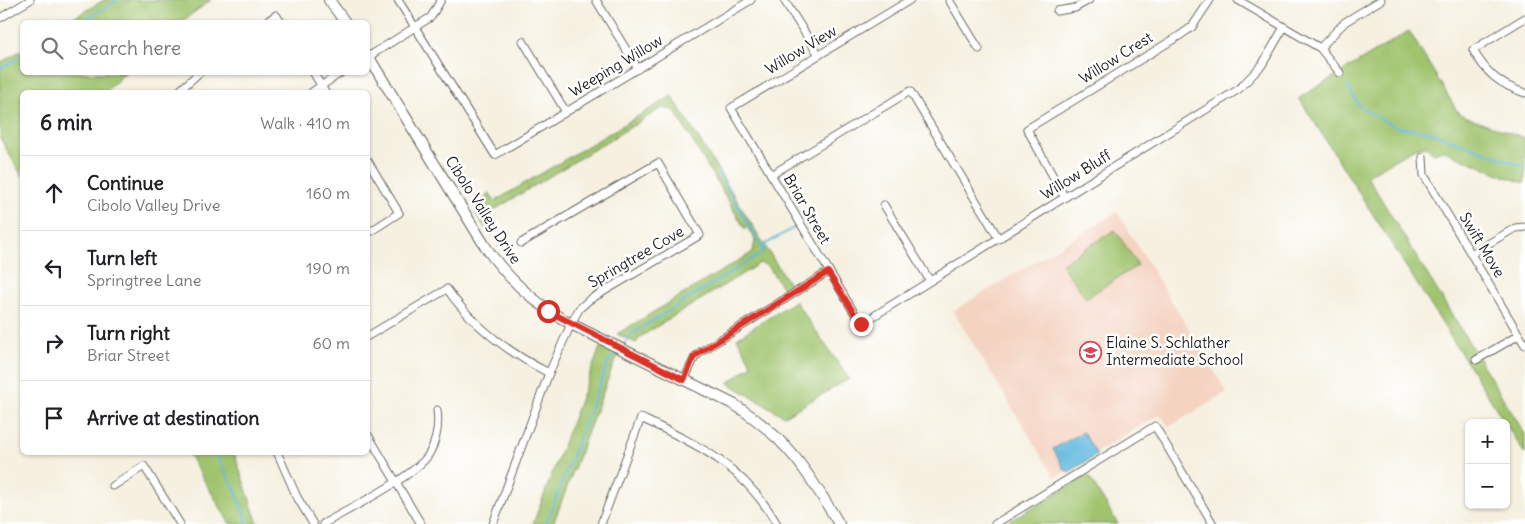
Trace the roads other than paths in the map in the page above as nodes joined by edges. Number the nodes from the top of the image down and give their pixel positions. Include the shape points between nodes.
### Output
1 (30, 0) edge
2 (330, 0) edge
3 (398, 0) edge
4 (441, 0) edge
5 (596, 0) edge
6 (752, 0) edge
7 (784, 0) edge
8 (910, 0) edge
9 (949, 0) edge
10 (1089, 0) edge
11 (1210, 0) edge
12 (1238, 0) edge
13 (1381, 0) edge
14 (1057, 11) dead end
15 (0, 18) edge
16 (1525, 18) edge
17 (269, 20) edge
18 (280, 20) edge
19 (344, 20) edge
20 (415, 27) junction
21 (1284, 27) junction
22 (523, 41) dead end
23 (1320, 48) junction
24 (979, 50) dead end
25 (818, 55) junction
26 (370, 56) edge
27 (370, 60) edge
28 (638, 69) junction
29 (1340, 73) dead end
30 (197, 75) edge
31 (315, 75) edge
32 (338, 75) edge
33 (321, 86) junction
34 (180, 90) edge
35 (315, 90) edge
36 (324, 90) edge
37 (1525, 94) edge
38 (731, 108) joint
39 (566, 112) junction
40 (1423, 158) dead end
41 (370, 165) edge
42 (771, 175) junction
43 (1065, 198) junction
44 (884, 206) dead end
45 (1525, 227) edge
46 (370, 232) edge
47 (998, 239) junction
48 (521, 243) dead end
49 (1471, 254) junction
50 (828, 272) junction
51 (930, 282) junction
52 (570, 324) junction
53 (861, 324) joint
54 (370, 335) edge
55 (1519, 335) junction
56 (1525, 345) edge
57 (1476, 360) dead end
58 (549, 373) junction
59 (684, 380) junction
60 (437, 410) dead end
61 (370, 438) edge
62 (278, 455) edge
63 (395, 481) junction
64 (113, 486) dead end
65 (180, 524) edge
66 (313, 524) edge
67 (323, 524) edge
68 (421, 524) edge
69 (493, 524) edge
70 (601, 524) edge
71 (777, 524) edge
72 (839, 524) edge
73 (995, 524) edge
74 (1213, 524) edge

1 - 15 street
2 - 19 main road
3 - 20 street
4 - 20 street via 436,12
5 - 28 street
6 - 28 street, Weeping Willow
7 - 25 street
8 - 25 street, Willow View
9 - 24 street
10 - 14 street via 1075,8
11 - 43 street, Willow Crest via 1192,27 1027,129
12 - 21 street
13 - 23 street via 1345,22
16 - 37 street via 1472,50 1484,69 1498,82
17 - 18 street via 276,15
20 - 26 street
20 - 39 street, Weeping Willow via 495,156
21 - 23 street
21 - 43 street, Willow Bluff via 1262,65 1239,89
22 - 39 street
23 - 29 street
25 - 38 street, Willow View
27 - 52 main road, Cibolo Valley Drive via 498,264 532,299
28 - 39 street, Weeping Willow
30 - 34 street
31 - 33 street
32 - 33 street
33 - 35 street
33 - 36 street
38 - 42 street, Briar Street
40 - 49 street, Swift Move via 1424,175
41 - 46 street via 399,213
42 - 47 street via 910,91
42 - 50 street, Briar Street
43 - 47 street, Willow Bluff
44 - 51 street
45 - 49 street via 1515,228
47 - 51 street, Willow Bluff
48 - 52 street, Springtree Cove via 658,163 700,235 589,300
49 - 55 street, Swift Move
50 - 53 street, Briar Street
50 - 59 street via 694,357
51 - 53 street, Willow Bluff
52 - 58 street, Springtree Cove
52 - 59 main road, Cibolo Valley Drive
54 - 58 street via 446,289 470,318 493,338 526,362
55 - 56 street, Swift Move
55 - 57 street
58 - 69 street, Springtree Cove
59 - 72 main road, Cibolo Valley Drive via 741,410 781,440 810,476
60 - 63 street via 439,424 428,455 421,464
61 - 63 street
62 - 66 street
63 - 67 street
63 - 68 street
64 - 65 street via 144,466
70 - 71 street via 641,418 728,465 756,492
73 - 74 street via 1155,426

